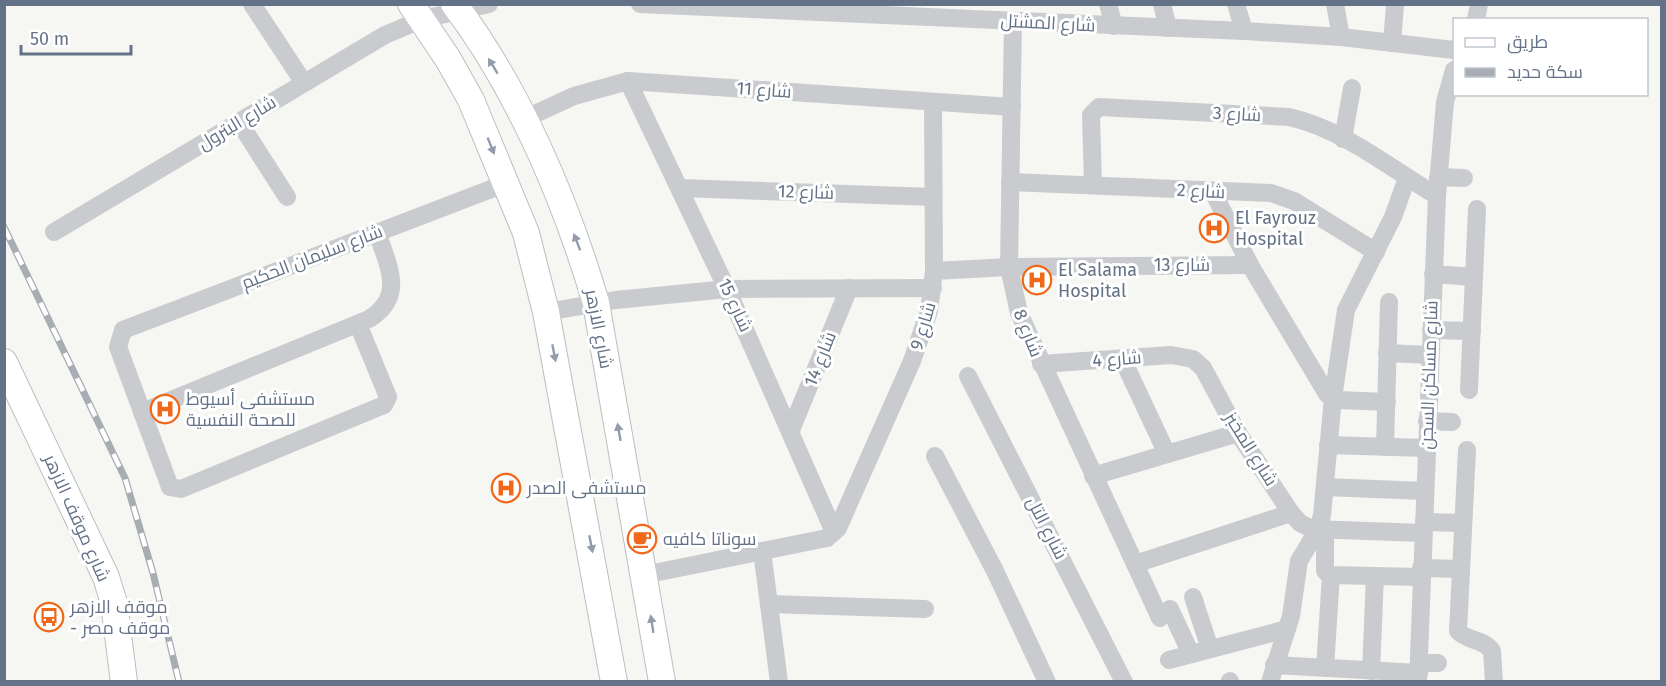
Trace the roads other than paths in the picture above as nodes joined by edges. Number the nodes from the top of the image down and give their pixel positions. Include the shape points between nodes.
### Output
1 (252, 4) edge
2 (489, 4) edge
3 (640, 4) edge
4 (1036, 4) edge
5 (1108, 4) edge
6 (1162, 4) edge
7 (1236, 4) edge
8 (1335, 4) edge
9 (1395, 4) edge
10 (710, 6) edge
11 (456, 7) edge
12 (781, 8) edge
13 (837, 9) edge
14 (908, 11) edge
15 (417, 12) edge
16 (965, 12) edge
17 (1013, 21) junction
18 (1041, 23) junction
19 (1114, 26) junction
20 (1168, 28) junction
21 (1244, 31) junction
22 (1341, 38) junction
23 (1392, 43) junction
24 (1453, 50) edge
25 (1453, 76) edge
26 (628, 81) junction
27 (304, 83) junction
28 (1352, 88) dead end
29 (933, 102) junction
30 (1012, 107) junction
31 (524, 119) junction
32 (239, 122) junction
33 (1342, 139) junction
34 (1438, 177) junction
35 (1407, 178) junction
36 (1464, 178) dead end
37 (1010, 182) junction
38 (507, 183) junction
39 (1094, 185) junction
40 (680, 188) junction
41 (1213, 192) junction
42 (1437, 196) junction
43 (287, 197) dead end
44 (933, 197) junction
45 (1477, 209) dead end
46 (54, 232) dead end
47 (377, 232) junction
48 (1376, 252) junction
49 (1250, 265) junction
50 (1009, 267) junction
51 (1433, 274) junction
52 (1474, 277) junction
53 (934, 279) junction
54 (849, 288) junction
55 (727, 289) junction
56 (1389, 302) dead end
57 (596, 303) junction
58 (546, 312) junction
59 (358, 324) junction
60 (1431, 330) junction
61 (1472, 330) junction
62 (1388, 353) junction
63 (1430, 356) junction
64 (1122, 358) junction
65 (1193, 359) joint
66 (4, 362) edge
67 (1041, 364) junction
68 (968, 376) dead end
69 (1469, 390) dead end
70 (1333, 398) junction
71 (1386, 402) junction
72 (142, 412) junction
73 (1427, 422) junction
74 (1452, 422) dead end
75 (791, 430) junction
76 (1238, 433) junction
77 (1328, 445) junction
78 (1385, 447) junction
79 (1426, 448) junction
80 (1467, 450) dead end
81 (1167, 454) junction
82 (935, 456) dead end
83 (1093, 476) junction
84 (1324, 487) junction
85 (1425, 491) junction
86 (1291, 513) junction
87 (1463, 523) junction
88 (1424, 527) junction
89 (1321, 530) junction
90 (834, 532) junction
91 (762, 551) junction
92 (1136, 564) junction
93 (1461, 569) junction
94 (1421, 573) junction
95 (644, 575) junction
96 (1331, 575) junction
97 (1375, 576) junction
98 (1193, 597) dead end
99 (769, 603) junction
100 (925, 609) dead end
101 (1287, 629) junction
102 (1210, 649) junction
103 (1191, 654) junction
104 (1168, 660) dead end
105 (1438, 663) dead end
106 (1324, 668) junction
107 (1371, 671) junction
108 (1272, 673) edge
109 (1419, 673) edge
110 (124, 681) edge
111 (614, 681) edge
112 (662, 681) edge
113 (779, 681) edge
114 (1047, 681) edge
115 (1124, 681) edge
116 (1494, 681) edge

1 - 27 street
2 - 11 street
3 - 10 street, شارع المشتل
4 - 18 street
5 - 19 street
6 - 20 street
7 - 21 street
8 - 22 street
9 - 23 street
10 - 12 street, شارع المشتل
11 - 15 street
31 -> 11 main road, شارع الازهر
12 - 13 street, شارع المشتل
13 - 14 street, شارع المشتل
14 - 16 street, شارع المشتل
15 - 27 street, شارع البترول
15 -> 38 main road via 471,100
16 - 17 street, شارع المشتل
17 - 18 street, شارع المشتل
17 - 30 street, شارع 8
18 - 19 street, شارع المشتل
19 - 20 street, شارع المشتل
20 - 21 street, شارع المشتل
21 - 22 street, شارع المشتل
22 - 23 street, شارع المشتل
23 - 24 street, شارع المشتل
25 - 34 street, شارع مساكن السجن via 1445,102
26 - 29 street, شارع 11
26 - 31 street, شارع 11 via 574,96
26 - 40 street, شارع 15
27 - 32 street, شارع البترول
28 - 33 street
29 - 30 street, شارع 11
29 - 44 street, شارع 9
30 - 37 street, شارع 8
57 -> 31 main road, شارع الازهر via 582,255
32 - 43 street
32 - 46 street, شارع البترول
33 - 35 street, شارع 3
33 - 39 street, شارع 3 via 1289,117 1099,107 1091,115
34 - 36 street
34 - 42 street, شارع مساكن السجن
35 - 42 street, شارع 3
35 - 48 street
37 - 39 street, شارع 2
37 - 50 street, شارع 8
38 - 47 street, شارع سليمان الحكيم
38 - 58 main road via 529,243
39 - 41 street, شارع 2
40 - 44 street, شارع 12
40 - 55 street, شارع 15
41 - 48 street, شارع 2 via 1283,196
41 - 49 street
42 - 51 street, شارع مساكن السجن
44 - 53 street, شارع 9
45 - 52 street
47 - 59 street via 391,291 381,312
47 - 72 street, شارع سليمان الحكيم via 127,327 120,335 118,347
48 - 70 street via 1346,310
49 - 50 street, شارع 13
49 - 70 street
50 - 53 street, شارع 13
50 - 67 street, شارع 8 via 1019,313
51 - 52 street
51 - 60 street, شارع مساكن السجن
52 - 61 street
53 - 54 street, شارع 13
53 - 90 street, شارع 9 via 929,312 915,352
54 - 55 street, شارع 13
54 - 75 street, شارع 14
55 - 57 street, شارع 13
55 - 75 street, شارع 15
56 - 62 street
57 - 58 street, شارع 13
95 -> 57 main road, شارع الازهر
58 -> 111 main road
59 - 72 street
59 - 72 street via 388,397 384,405 177,490 170,487
60 - 61 street
60 - 63 street, شارع مساكن السجن
61 - 69 street
62 - 63 street
62 - 71 street
63 - 73 street, شارع مساكن السجن
64 - 65 street, شارع 4 via 1182,355
64 - 67 street, شارع 4
64 - 81 street
65 - 76 street, شارع المخبز via 1203,368
66 - 110 main road, شارع موقف الازهر via 21,419 96,552 100,588 118,625
67 - 83 street, شارع 8
68 - 115 street, شارع التل
70 - 71 street
70 - 77 street
71 - 78 street
73 - 74 street
73 - 79 street, شارع مساكن السجن
75 - 90 street, شارع 15
76 - 81 street
76 - 86 street, شارع المخبز
77 - 78 street
77 - 84 street
78 - 79 street
79 - 85 street, شارع مساكن السجن
80 - 87 street
81 - 83 street
82 - 114 street
83 - 92 street, شارع 8
84 - 85 street
84 - 89 street
85 - 88 street, شارع مساكن السجن
86 - 89 street, شارع المخبز via 1300,523
86 - 92 street
87 - 88 street
87 - 93 street
88 - 89 street
88 - 94 street, شارع مساكن السجن
89 - 96 street via 1325,571
89 - 101 street via 1299,561
90 - 91 street via 827,538
91 - 95 street
91 - 99 street
92 - 103 street, شارع 8
93 - 94 street
93 - 116 street via 1458,631 1466,638 1484,642 1492,651
94 - 97 street
94 - 109 street, شارع مساكن السجن
112 -> 95 main road, شارع الازهر
96 - 97 street
96 - 106 street
97 - 107 street
98 - 102 street
99 - 100 street
99 - 113 street
101 - 102 street
101 - 108 street
102 - 103 street
103 - 104 street
105 - 109 street
106 - 107 street
106 - 108 street
107 - 109 street

